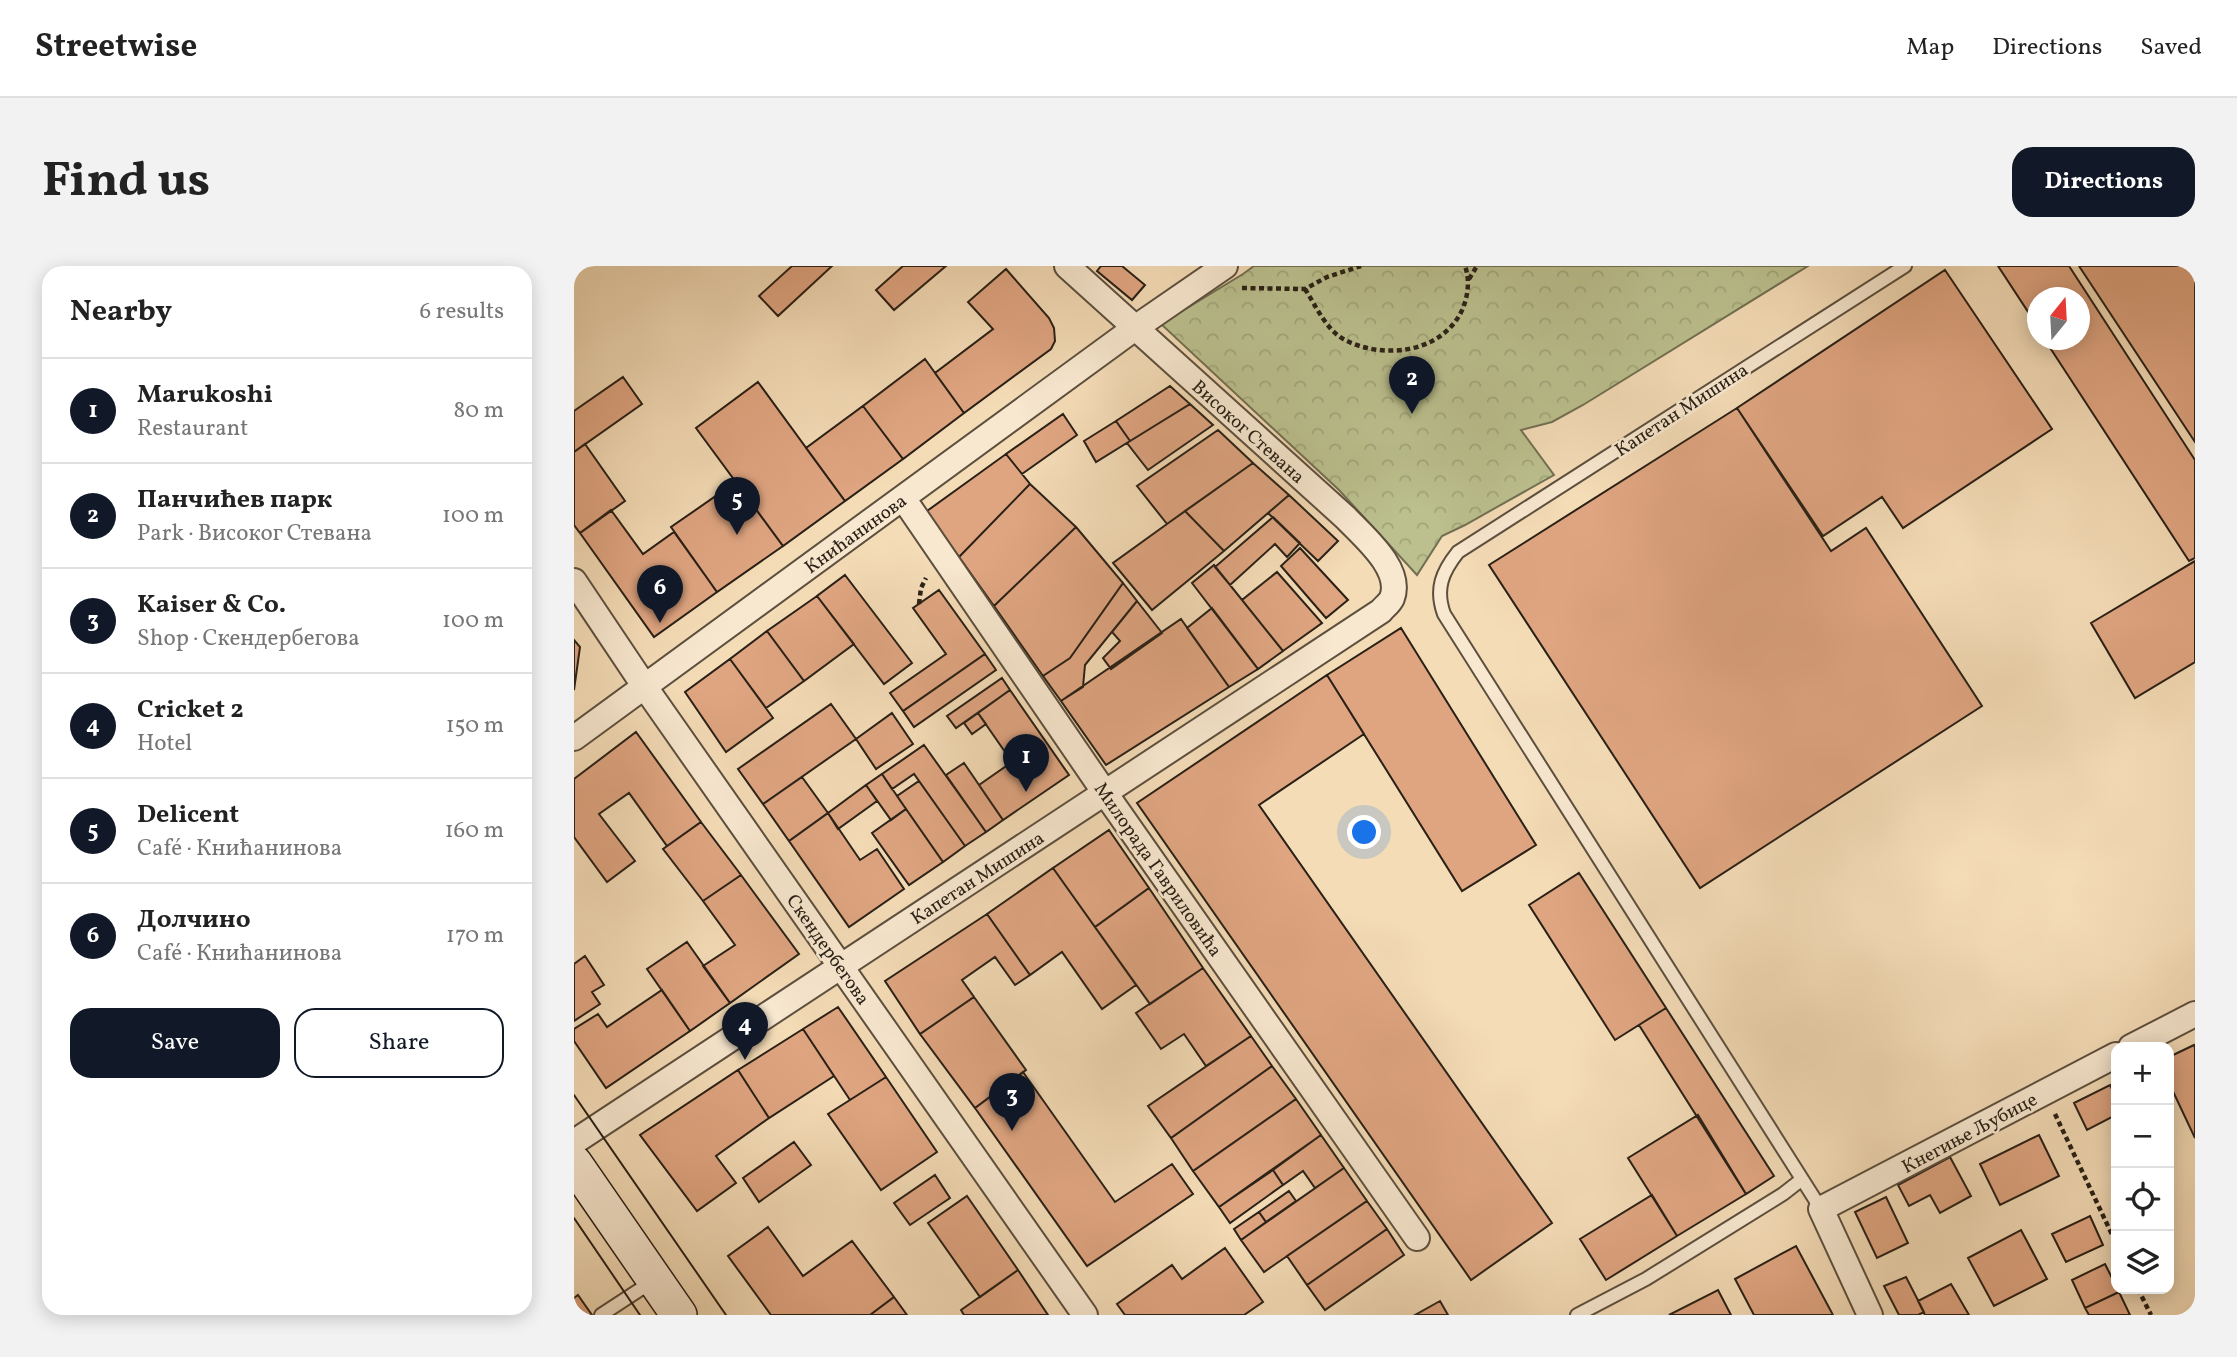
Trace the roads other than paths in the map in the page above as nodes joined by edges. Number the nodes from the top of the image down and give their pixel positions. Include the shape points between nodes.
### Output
1 (1905, 266) edge
2 (1080, 270) edge
3 (1216, 272) edge
4 (1135, 328) junction
5 (903, 498) junction
6 (574, 581) edge
7 (1381, 611) joint
8 (645, 686) junction
9 (574, 738) edge
10 (1105, 793) junction
11 (841, 966) junction
12 (2195, 1014) edge
13 (2141, 1042) edge
14 (2111, 1058) edge
15 (574, 1142) edge
16 (574, 1163) edge
17 (1801, 1180) junction
18 (1821, 1209) junction
19 (1418, 1238) dead end
20 (654, 1280) junction
21 (601, 1315) edge
22 (679, 1315) edge
23 (1086, 1315) edge
24 (1577, 1315) edge
25 (1870, 1315) edge

1 - 17 lane, Капетан Мишина via 1458,552 1441,580 1444,614
2 - 4 street, Високог Стевана
3 - 4 street, Книћанинова
4 - 5 street, Книћанинова
4 - 7 street, Високог Стевана via 1346,518 1387,562 1394,583 1392,600
5 - 8 street, Книћанинова
5 - 10 street, Милорада Гавриловића
6 - 8 street, Скендербегова
7 - 10 street, Капетан Мишина
8 - 9 street, Книћанинова
8 - 11 street, Скендербегова
10 - 11 street, Капетан Мишина
10 - 19 street, Милорада Гавриловића
11 - 15 street, Капетан Мишина
11 - 23 street, Скендербегова
12 - 13 street
14 - 18 street, Кнегиње Љубице
16 - 20 main road
17 - 18 lane
17 - 24 lane via 1646,1279
18 - 25 street
20 - 21 lane
20 - 22 main road

